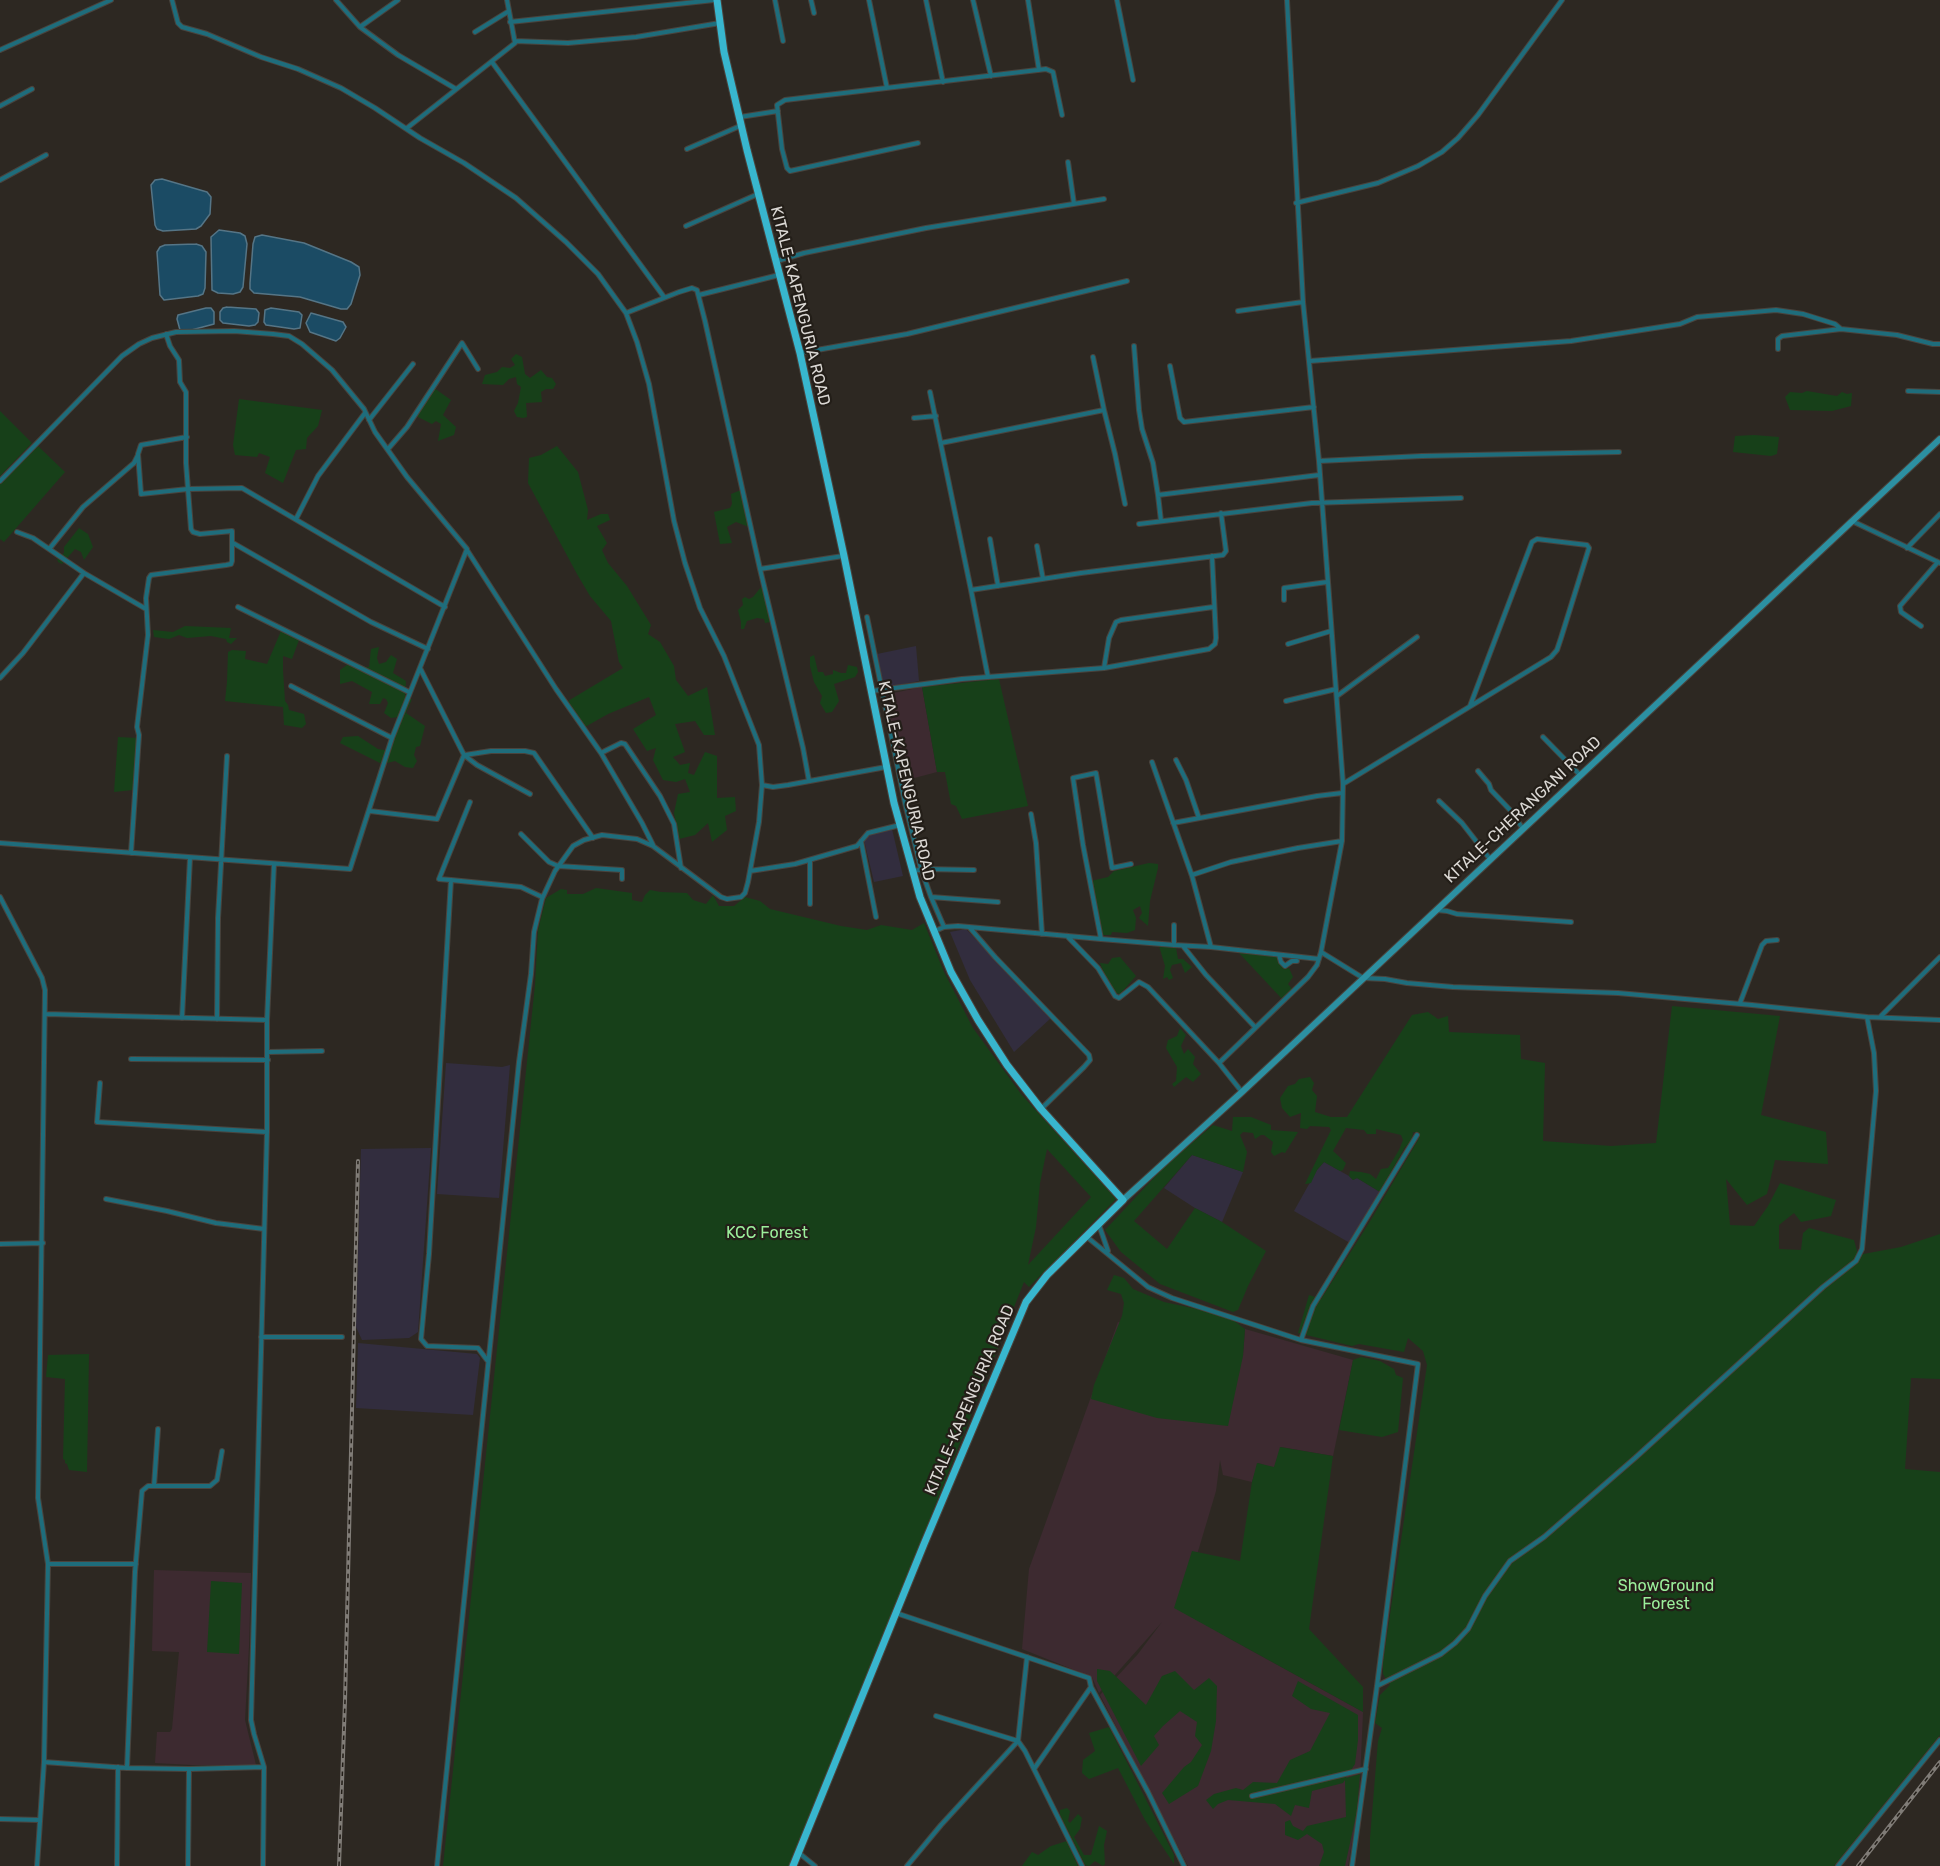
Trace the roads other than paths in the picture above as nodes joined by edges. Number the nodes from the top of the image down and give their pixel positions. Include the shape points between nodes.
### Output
1 (111, 0) edge
2 (172, 0) edge
3 (336, 0) edge
4 (398, 0) edge
5 (507, 0) edge
6 (715, 0) edge
7 (775, 0) edge
8 (811, 0) edge
9 (869, 0) edge
10 (926, 0) edge
11 (973, 0) edge
12 (1028, 0) edge
13 (1117, 0) edge
14 (1287, 0) edge
15 (1562, 0) edge
16 (509, 12) junction
17 (814, 13) dead end
18 (510, 22) junction
19 (720, 23) junction
20 (360, 27) junction
21 (475, 32) dead end
22 (515, 41) junction
23 (783, 41) dead end
24 (0, 50) edge
25 (492, 62) junction
26 (1039, 70) junction
27 (991, 76) junction
28 (1133, 80) dead end
29 (943, 82) junction
30 (887, 88) junction
31 (32, 89) dead end
32 (456, 89) junction
33 (0, 106) edge
34 (778, 111) junction
35 (1062, 115) dead end
36 (740, 117) junction
37 (741, 125) junction
38 (407, 128) junction
39 (918, 143) dead end
40 (687, 149) dead end
41 (46, 155) dead end
42 (1068, 162) dead end
43 (0, 180) edge
44 (759, 194) junction
45 (1104, 199) dead end
46 (1296, 203) junction
47 (1074, 204) junction
48 (686, 226) dead end
49 (777, 261) junction
50 (780, 275) junction
51 (1127, 281) dead end
52 (699, 295) junction
53 (664, 297) junction
54 (1303, 302) junction
55 (1238, 311) dead end
56 (626, 313) junction
57 (1841, 329) junction
58 (166, 334) junction
59 (1940, 344) edge
60 (1134, 346) dead end
61 (1778, 349) dead end
62 (800, 353) junction
63 (1093, 357) dead end
64 (1310, 361) junction
65 (413, 364) dead end
66 (1170, 366) dead end
67 (478, 369) dead end
68 (1908, 391) dead end
69 (930, 392) dead end
70 (1940, 392) edge
71 (1314, 407) junction
72 (1104, 410) junction
73 (365, 413) junction
74 (936, 416) junction
75 (915, 418) dead end
76 (369, 420) junction
77 (187, 437) junction
78 (1940, 438) edge
79 (941, 443) junction
80 (388, 449) junction
81 (1619, 452) dead end
82 (138, 454) junction
83 (1318, 461) junction
84 (1319, 475) junction
85 (0, 481) edge
86 (188, 489) junction
87 (1158, 495) junction
88 (1461, 498) dead end
89 (1125, 504) dead end
90 (1321, 504) junction
91 (1221, 513) junction
92 (1940, 514) edge
93 (296, 519) junction
94 (1161, 521) junction
95 (1852, 521) junction
96 (1139, 524) dead end
97 (17, 532) dead end
98 (990, 539) dead end
99 (233, 543) junction
100 (1037, 546) dead end
101 (50, 548) junction
102 (1907, 548) junction
103 (467, 549) junction
104 (1212, 555) junction
105 (844, 556) junction
106 (1939, 562) edge
107 (760, 569) junction
108 (84, 573) junction
109 (1043, 579) junction
110 (1327, 582) junction
111 (998, 586) junction
112 (971, 590) junction
113 (1284, 600) dead end
114 (445, 607) junction
115 (238, 608) dead end
116 (1213, 608) junction
117 (146, 609) junction
118 (867, 617) dead end
119 (1921, 626) dead end
120 (1331, 631) junction
121 (1417, 637) dead end
122 (1288, 644) dead end
123 (428, 649) junction
124 (420, 668) junction
125 (1104, 668) junction
126 (0, 678) edge
127 (988, 678) junction
128 (291, 686) dead end
129 (1336, 689) junction
130 (881, 690) junction
131 (870, 691) junction
132 (410, 693) junction
133 (1337, 696) junction
134 (1286, 701) dead end
135 (1470, 706) junction
136 (1543, 737) dead end
137 (392, 738) junction
138 (602, 753) junction
139 (464, 755) junction
140 (227, 756) dead end
141 (1176, 760) dead end
142 (1152, 762) dead end
143 (887, 767) junction
144 (1478, 771) dead end
145 (1580, 776) junction
146 (809, 781) junction
147 (1342, 784) junction
148 (762, 785) junction
149 (1342, 793) junction
150 (530, 794) dead end
151 (1439, 801) dead end
152 (470, 802) dead end
153 (370, 811) junction
154 (1031, 814) dead end
155 (1200, 818) junction
156 (1173, 823) junction
157 (900, 825) junction
158 (1523, 829) junction
159 (521, 834) dead end
160 (593, 838) junction
161 (861, 840) junction
162 (1342, 841) junction
163 (0, 843) edge
164 (653, 846) junction
165 (131, 853) junction
166 (190, 858) junction
167 (1490, 859) junction
168 (222, 860) junction
169 (810, 861) junction
170 (274, 864) junction
171 (1131, 864) dead end
172 (558, 866) junction
173 (681, 868) junction
174 (921, 869) junction
175 (974, 870) dead end
176 (750, 871) junction
177 (912, 871) junction
178 (1192, 876) junction
179 (622, 879) dead end
180 (451, 880) junction
181 (0, 897) edge
182 (542, 897) junction
183 (931, 897) junction
184 (998, 902) dead end
185 (810, 904) dead end
186 (1436, 910) junction
187 (876, 917) dead end
188 (1571, 922) dead end
189 (1174, 925) dead end
190 (944, 927) junction
191 (969, 927) junction
192 (934, 931) junction
193 (1042, 934) junction
194 (1067, 936) junction
195 (1101, 939) junction
196 (1777, 940) dead end
197 (1174, 945) junction
198 (1183, 946) junction
199 (1210, 947) junction
200 (1321, 952) junction
201 (1279, 955) junction
202 (1940, 957) edge
203 (1319, 959) junction
204 (1297, 961) dead end
205 (1363, 978) junction
206 (1740, 1004) junction
207 (46, 1014) junction
208 (1867, 1017) junction
209 (1881, 1017) junction
210 (182, 1018) junction
211 (217, 1019) junction
212 (267, 1020) junction
213 (1940, 1020) edge
214 (1256, 1027) junction
215 (322, 1051) dead end
216 (268, 1052) junction
217 (131, 1059) dead end
218 (268, 1060) junction
219 (1219, 1063) junction
220 (100, 1083) dead end
221 (1242, 1092) junction
222 (1041, 1108) junction
223 (267, 1132) junction
224 (1418, 1135) dead end
225 (106, 1199) dead end
226 (1123, 1200) junction
227 (1099, 1225) junction
228 (264, 1229) junction
229 (1087, 1237) junction
230 (43, 1243) junction
231 (0, 1244) edge
232 (1110, 1255) junction
233 (261, 1336) junction
234 (342, 1337) dead end
235 (1301, 1341) junction
236 (488, 1360) junction
237 (158, 1429) dead end
238 (222, 1451) dead end
239 (154, 1486) junction
240 (48, 1564) junction
241 (136, 1564) junction
242 (896, 1613) junction
243 (1027, 1657) junction
244 (1377, 1686) junction
245 (1091, 1687) junction
246 (936, 1716) dead end
247 (1940, 1740) edge
248 (1018, 1741) junction
249 (44, 1762) junction
250 (118, 1767) junction
251 (264, 1767) junction
252 (127, 1768) junction
253 (189, 1769) junction
254 (1034, 1769) junction
255 (1366, 1769) junction
256 (1252, 1796) dead end
257 (0, 1819) edge
258 (40, 1820) junction
259 (798, 1852) junction
260 (37, 1866) edge
261 (117, 1866) edge
262 (188, 1866) edge
263 (263, 1866) edge
264 (437, 1866) edge
265 (793, 1866) edge
266 (815, 1866) edge
267 (907, 1866) edge
268 (1082, 1866) edge
269 (1184, 1866) edge
270 (1352, 1866) edge
271 (1838, 1866) edge

1 - 24 street
2 - 38 street via 182,27 313,76
3 - 20 street
4 - 20 street
5 - 16 street
6 - 18 street
6 - 19 highway, KITALE-KAPENGURIA ROAD
7 - 23 street
8 - 17 street
9 - 30 street
10 - 29 street
11 - 27 street
12 - 26 street
13 - 28 street
14 - 46 street
15 - 46 street via 1474,121 1442,152 1378,183
16 - 18 street
16 - 21 street
18 - 22 street
19 - 22 street via 636,37 567,43
19 - 36 highway, KITALE-KAPENGURIA ROAD
20 - 32 street
22 - 25 street
25 - 32 street
25 - 53 street
26 - 27 street
26 - 35 street via 1053,72
27 - 29 street
29 - 30 street
30 - 34 street via 785,100 777,105
31 - 33 street
32 - 38 street
34 - 36 street
34 - 39 street via 782,149 790,171
36 - 37 highway, KITALE-KAPENGURIA ROAD
37 - 40 street
37 - 44 highway, KITALE-KAPENGURIA ROAD
38 - 56 street via 516,198 598,274
41 - 43 street
42 - 47 street
44 - 48 street
44 - 49 highway, KITALE-KAPENGURIA ROAD
45 - 47 street
46 - 54 street
47 - 49 street via 926,228
49 - 50 highway, KITALE-KAPENGURIA ROAD
50 - 52 street
50 - 62 highway, KITALE-KAPENGURIA ROAD
51 - 62 street via 908,334
52 - 53 street via 692,288
52 - 107 street
53 - 56 street
54 - 55 street
54 - 64 street
56 - 148 street via 649,384 685,563 700,608 724,656 759,745
57 - 59 street
57 - 61 street via 1782,336
57 - 64 street via 1803,314 1776,310 1697,317 1680,324 1571,341
58 - 73 street via 234,331 290,336 332,370
58 - 77 street via 179,360 180,382 186,392
58 - 85 street via 139,344 122,356
60 - 87 street via 1142,429
62 - 105 highway, KITALE-KAPENGURIA ROAD
63 - 72 street
64 - 71 street
65 - 76 street
66 - 71 street via 1184,422
67 - 80 street via 462,343
68 - 70 street
69 - 74 street
71 - 83 street
72 - 79 street
72 - 89 street
73 - 76 street
73 - 93 street via 318,476
74 - 75 street
74 - 79 street
76 - 80 street
77 - 82 street via 141,445
77 - 86 street
78 - 95 main road, KITALE-CHERANGANI ROAD
79 - 112 street
80 - 103 street via 406,477
81 - 83 street
82 - 86 street via 141,494
82 - 101 street via 134,463 83,507
83 - 84 street
84 - 87 street
84 - 90 street
86 - 93 street via 242,488
86 - 99 street via 191,531 232,531
87 - 94 street
88 - 90 street
90 - 91 street
90 - 110 street
91 - 94 street
91 - 104 street via 1226,551 1223,555
92 - 102 street
93 - 114 street
94 - 96 street
95 - 102 street
95 - 145 main road, KITALE-CHERANGANI ROAD
97 - 101 street
98 - 111 street
99 - 117 street via 231,564 152,575
99 - 123 street via 371,622
100 - 109 street
101 - 108 street
102 - 106 street
103 - 114 street
103 - 138 street via 556,689
104 - 109 street
104 - 116 street
105 - 107 street
105 - 131 highway, KITALE-KAPENGURIA ROAD
106 - 119 street via 1900,606 1901,612
107 - 146 street
108 - 117 street
108 - 126 street
109 - 111 street
110 - 113 street via 1284,588
110 - 120 street
111 - 112 street
112 - 127 street
114 - 123 street
115 - 132 street
116 - 125 street via 1116,622
116 - 125 street via 1215,644 1209,649
117 - 165 street via 148,634 138,718
118 - 130 street
120 - 122 street
120 - 129 street
121 - 133 street
123 - 124 street
124 - 132 street
124 - 139 street
125 - 127 street
127 - 130 street
128 - 137 street
129 - 133 street
129 - 134 street
130 - 131 street
130 - 174 street
131 - 143 highway, KITALE-KAPENGURIA ROAD
132 - 137 street
133 - 147 street
135 - 135 street via 1532,542 1537,539 1587,545 1554,654
135 - 147 street
136 - 145 street
137 - 153 street
138 - 164 street
138 - 173 street via 625,744 674,824
139 - 150 street
139 - 153 street via 437,819
139 - 160 street via 491,751 534,753
140 - 168 street
141 - 155 street
142 - 156 street
143 - 146 street
143 - 157 highway, KITALE-KAPENGURIA ROAD
144 - 158 street
145 - 158 main road, KITALE-CHERANGANI ROAD
146 - 148 street
147 - 149 street
148 - 176 street
149 - 155 street
149 - 162 street
151 - 167 street
152 - 180 street via 439,879
153 - 170 street via 350,869
154 - 193 street
155 - 156 street
156 - 178 street
157 - 161 street via 872,831
157 - 177 highway, KITALE-KAPENGURIA ROAD
158 - 167 main road, KITALE-CHERANGANI ROAD
159 - 172 street
160 - 164 street via 623,836
160 - 172 street via 573,846
161 - 169 street via 857,846
161 - 187 street
162 - 178 street via 1231,862
162 - 200 street
163 - 165 street
164 - 173 street
165 - 166 street
166 - 168 street
166 - 210 street
167 - 186 main road, KITALE-CHERANGANI ROAD
168 - 170 street
168 - 211 street
169 - 176 street
169 - 185 street
170 - 212 street
171 - 195 street via 1112,868 1096,773 1073,778
172 - 179 street via 622,870
172 - 182 street
173 - 176 street via 727,899 745,893
174 - 175 street
174 - 177 street
174 - 183 street
177 - 192 highway, KITALE-KAPENGURIA ROAD
178 - 199 street
180 - 182 street via 521,887
180 - 236 street via 421,1339 427,1346 478,1348
181 - 207 street via 42,978
182 - 236 street via 534,932
183 - 184 street
183 - 190 street
186 - 188 street via 1457,915
186 - 205 main road, KITALE-CHERANGANI ROAD
189 - 197 street
190 - 191 street
190 - 192 street
191 - 193 street
191 - 222 street via 1089,1055 1084,1067
192 - 222 highway, KITALE-KAPENGURIA ROAD via 978,1020
193 - 194 street
194 - 195 street
194 - 219 street via 1098,968 1115,996 1119,998 1139,982 1144,984
195 - 197 street
196 - 206 street via 1762,945
197 - 198 street
198 - 199 street
198 - 214 street
199 - 201 street
200 - 203 street
200 - 205 street
201 - 203 street
201 - 204 street via 1285,966
202 - 209 street
203 - 214 street via 1308,977
205 - 206 street
205 - 221 main road, KITALE-CHERANGANI ROAD
206 - 208 street
207 - 210 street
207 - 230 street
208 - 209 street
208 - 244 street via 1876,1091 1862,1249 1856,1261 1544,1537 1510,1561 1455,1643
209 - 213 street
210 - 211 street
211 - 212 street
212 - 216 street
214 - 219 street
215 - 216 street
216 - 218 street
217 - 218 street
218 - 223 street
219 - 221 street
220 - 223 street via 97,1122
221 - 226 main road, KITALE-CHERANGANI ROAD
222 - 226 highway, KITALE-KAPENGURIA ROAD
223 - 228 street
224 - 235 street via 1313,1306
225 - 228 street via 216,1223
226 - 227 highway, KITALE-KAPENGURIA ROAD
227 - 229 highway, KITALE-KAPENGURIA ROAD
227 - 232 street
228 - 233 street
229 - 232 street
229 - 242 highway, KITALE-KAPENGURIA ROAD via 1047,1275 1026,1302
230 - 231 street
230 - 240 street via 38,1498
232 - 235 street via 1148,1287 1172,1298
233 - 234 street
233 - 251 street via 251,1720
235 - 244 street via 1418,1364
236 - 264 street
237 - 239 street
238 - 239 street via 215,1484
239 - 241 street via 142,1491
240 - 241 street
240 - 249 street
241 - 252 street
242 - 243 street
242 - 259 highway, KITALE-KAPENGURIA ROAD
243 - 245 street via 1086,1676
243 - 248 street
244 - 255 street
245 - 254 street
245 - 269 street
246 - 248 street
247 - 271 street
248 - 254 street
248 - 267 street
249 - 250 street
249 - 258 street
250 - 252 street
250 - 261 street
251 - 253 street
251 - 263 street
252 - 253 street
253 - 262 street
254 - 268 street
255 - 256 street
255 - 270 street
257 - 258 street
258 - 260 street
259 - 265 highway, KITALE-KAPENGURIA ROAD
259 - 266 street

